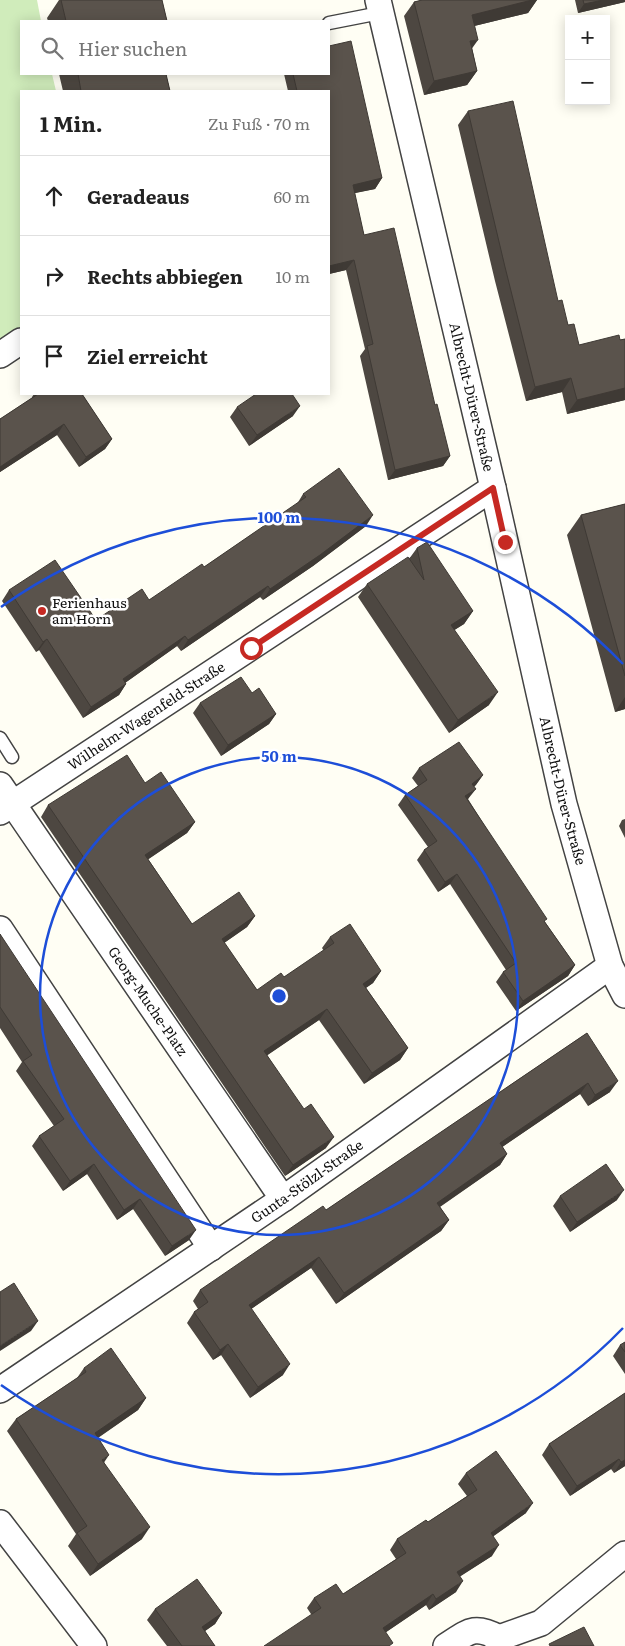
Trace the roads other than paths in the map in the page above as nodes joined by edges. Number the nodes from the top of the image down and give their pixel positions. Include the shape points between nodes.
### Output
1 (379, 7) edge
2 (330, 23) edge
3 (20, 342) edge
4 (0, 355) edge
5 (493, 488) junction
6 (0, 738) edge
7 (12, 757) dead end
8 (4, 801) edge
9 (0, 929) edge
10 (610, 966) junction
11 (625, 995) edge
12 (283, 1199) junction
13 (211, 1248) junction
14 (0, 1390) edge
15 (0, 1523) edge
16 (625, 1554) edge
17 (499, 1642) edge
18 (94, 1646) edge
19 (446, 1646) edge

1 - 2 lane
1 - 5 street, Albrecht-Dürer-Straße
3 - 4 street
5 - 8 street, Wilhelm-Wagenfeld-Straße
5 - 10 street, Albrecht-Dürer-Straße via 564,804
6 - 7 lane
8 - 12 street, Georg-Muche-Platz
9 - 13 street
10 - 11 street, Albrecht-Dürer-Straße
10 - 12 street, Gunta-Stölzl-Straße
12 - 13 street, Gunta-Stölzl-Straße
13 - 14 street, Gunta-Stölzl-Straße
15 - 18 street
16 - 17 street via 541,1623
17 - 19 street via 487,1631 471,1630

